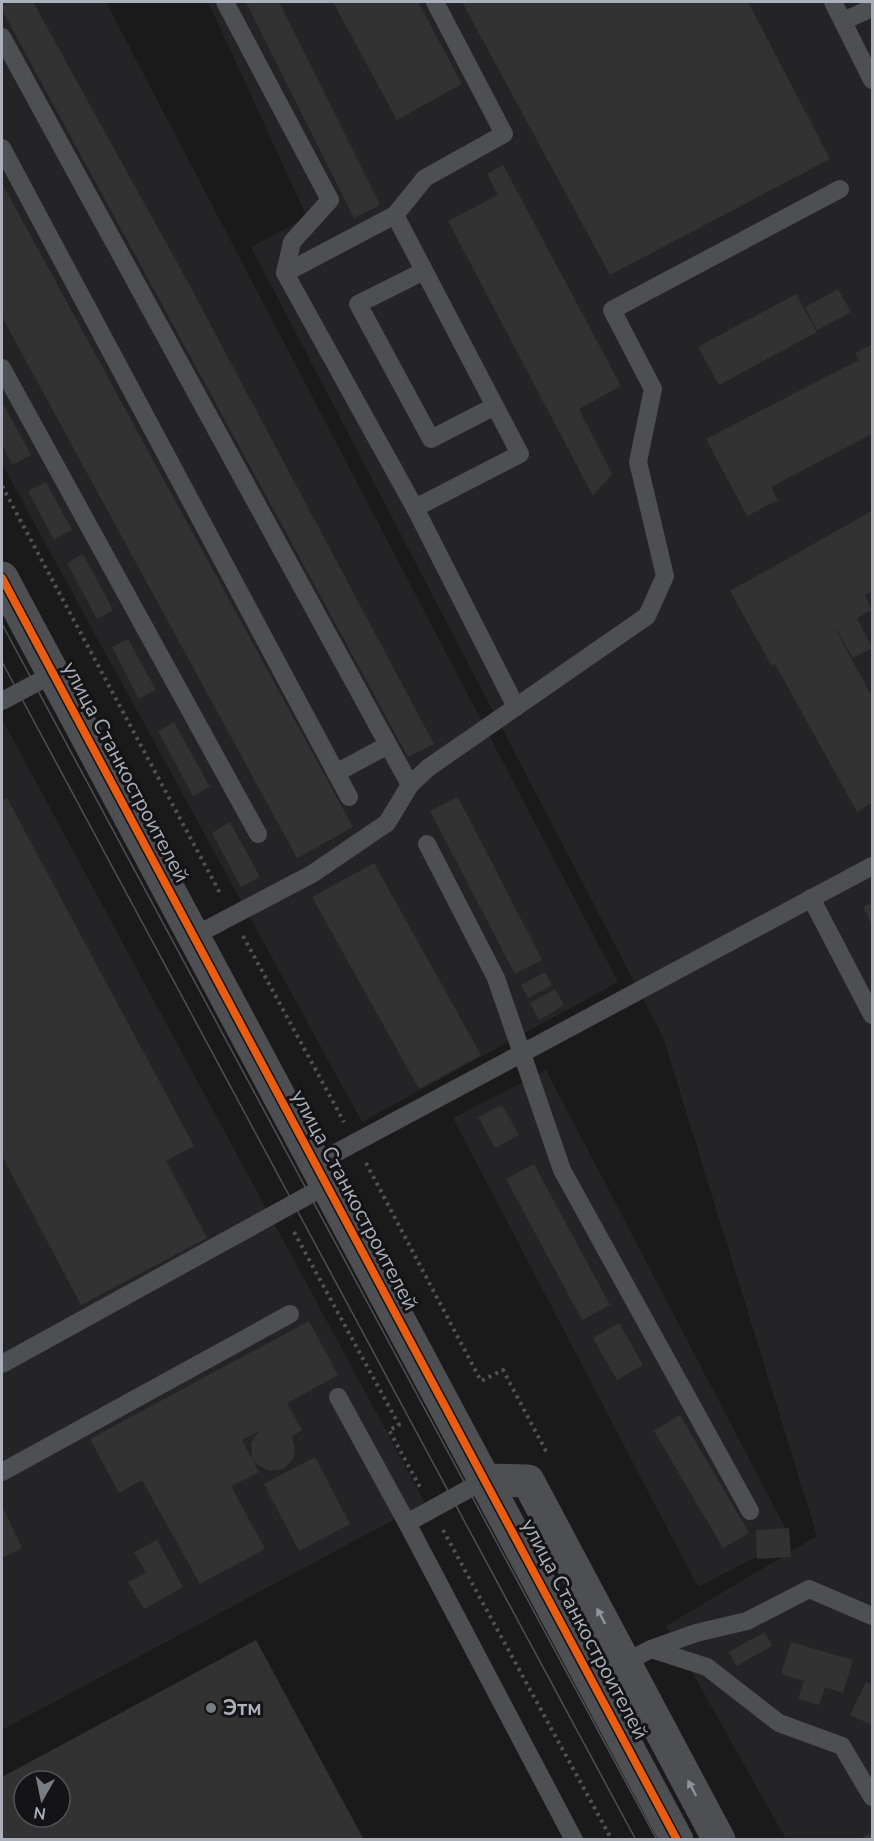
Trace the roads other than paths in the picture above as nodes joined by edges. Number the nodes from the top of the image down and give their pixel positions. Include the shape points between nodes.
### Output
1 (225, 2) edge
2 (435, 2) edge
3 (833, 2) edge
4 (873, 8) edge
5 (843, 21) junction
6 (2, 37) edge
7 (873, 80) edge
8 (2, 148) edge
9 (840, 189) dead end
10 (395, 215) junction
11 (424, 271) junction
12 (285, 273) junction
13 (2, 369) edge
14 (495, 406) junction
15 (415, 508) junction
16 (2, 578) edge
17 (53, 674) junction
18 (2, 701) edge
19 (516, 707) junction
20 (388, 745) junction
21 (336, 773) junction
22 (410, 785) junction
23 (350, 797) dead end
24 (258, 834) dead end
25 (427, 843) dead end
26 (873, 866) edge
27 (812, 898) junction
28 (194, 936) junction
29 (873, 1015) edge
30 (521, 1054) junction
31 (321, 1174) junction
32 (290, 1314) dead end
33 (2, 1364) edge
34 (338, 1397) dead end
35 (2, 1472) edge
36 (485, 1480) junction
37 (750, 1511) dead end
38 (407, 1523) junction
39 (873, 1616) edge
40 (638, 1656) junction
41 (872, 1797) edge
42 (573, 1839) edge
43 (677, 1839) edge
44 (719, 1839) edge

1 - 12 lane via 330,200 292,242
2 - 10 lane via 504,134 425,178
3 - 5 lane
4 - 5 lane
5 - 7 lane
6 - 20 lane
8 - 21 lane
9 - 19 lane via 612,310 653,390 638,462 665,576 647,616
10 - 11 lane
10 - 12 lane
11 - 14 lane
11 - 14 lane via 358,304 431,439
12 - 15 lane
13 - 24 lane
14 - 15 lane via 520,454
15 - 19 lane
16 - 17 street, улица Станкостроителей
17 - 18 lane
17 - 28 street, улица Станкостроителей
19 - 22 lane via 428,768
20 - 21 lane
20 - 22 lane
21 - 23 lane
22 - 28 lane via 387,823 312,874
25 - 30 lane via 496,978
26 - 27 lane
27 - 29 lane
27 - 30 lane
28 - 31 street, улица Станкостроителей
30 - 31 lane via 355,1143
30 - 37 lane via 562,1170
31 - 33 lane
31 - 36 street, улица Станкостроителей
32 - 35 lane
34 - 38 lane
36 - 38 lane
40 -> 36 street, улица Станкостроителей via 528,1481
36 - 43 street, улица Станкостроителей
38 - 42 lane
39 - 40 lane via 810,1589 747,1621 696,1633
40 - 41 lane via 707,1666 779,1723 842,1746
44 -> 40 street, улица Станкостроителей

